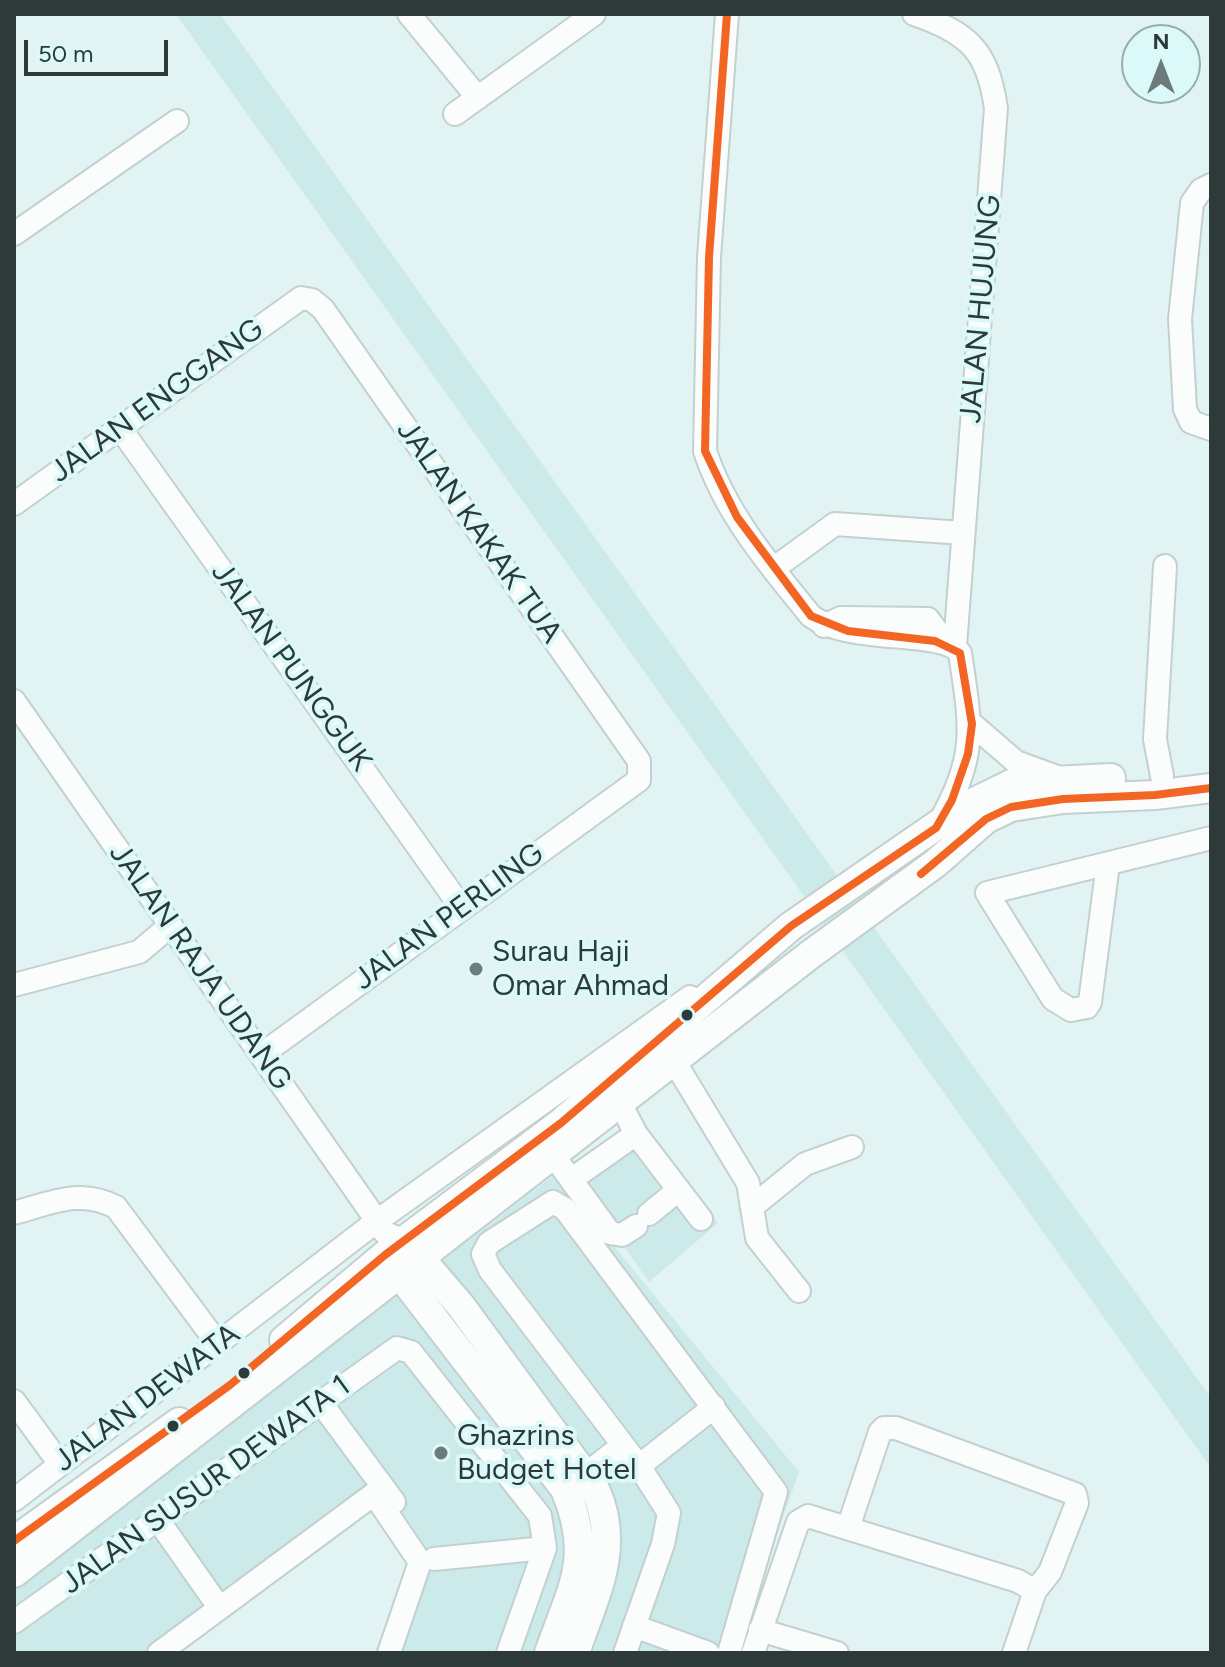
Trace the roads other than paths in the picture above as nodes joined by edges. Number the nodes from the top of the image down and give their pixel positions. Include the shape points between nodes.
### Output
1 (409, 14) edge
2 (594, 14) edge
3 (727, 14) edge
4 (914, 14) edge
5 (478, 98) junction
6 (455, 114) dead end
7 (177, 121) dead end
8 (1211, 185) edge
9 (14, 234) edge
10 (301, 298) joint
11 (120, 428) junction
12 (1211, 429) edge
13 (14, 504) edge
14 (963, 533) junction
15 (777, 566) junction
16 (1165, 566) dead end
17 (950, 644) junction
18 (14, 701) edge
19 (972, 724) junction
20 (1211, 771) edge
21 (1162, 776) junction
22 (1062, 779) junction
23 (639, 780) joint
24 (1211, 788) edge
25 (1211, 838) edge
26 (929, 844) junction
27 (1108, 864) junction
28 (461, 907) junction
29 (171, 925) junction
30 (14, 985) edge
31 (261, 1055) junction
32 (674, 1061) junction
33 (620, 1103) junction
34 (636, 1134) junction
35 (852, 1147) dead end
36 (553, 1155) junction
37 (572, 1179) junction
38 (677, 1191) junction
39 (752, 1207) junction
40 (14, 1213) edge
41 (701, 1219) dead end
42 (395, 1247) junction
43 (799, 1291) dead end
44 (218, 1344) junction
45 (14, 1401) edge
46 (321, 1403) junction
47 (714, 1407) junction
48 (622, 1446) junction
49 (60, 1464) junction
50 (639, 1466) junction
51 (377, 1478) junction
52 (572, 1478) junction
53 (14, 1500) edge
54 (531, 1505) junction
55 (158, 1520) junction
56 (848, 1528) junction
57 (14, 1541) edge
58 (545, 1548) junction
59 (434, 1559) junction
60 (14, 1573) edge
61 (1035, 1591) junction
62 (214, 1600) junction
63 (14, 1622) edge
64 (634, 1626) junction
65 (760, 1630) junction
66 (142, 1653) edge
67 (159, 1653) edge
68 (389, 1653) edge
69 (401, 1653) edge
70 (508, 1653) edge
71 (549, 1653) edge
72 (575, 1653) edge
73 (625, 1653) edge
74 (708, 1653) edge
75 (729, 1653) edge
76 (753, 1653) edge
77 (837, 1653) edge
78 (1014, 1653) edge

1 - 5 street
2 - 5 street
3 - 15 street via 709,257 703,431 715,481
4 - 14 street, JALAN HUJUNG via 941,24 985,59 996,108
5 - 6 street
7 - 9 street
8 - 12 street via 1192,203 1180,319 1185,409 1191,422
10 - 11 street, JALAN ENGGANG
10 - 23 street, JALAN KAKAK TUA via 312,300 332,322 639,761
11 - 13 street, JALAN ENGGANG
11 - 28 street, JALAN PUNGGUK
14 - 15 street via 835,524
14 - 17 street, JALAN HUJUNG
15 - 17 street via 811,616 863,636
16 - 21 street via 1155,739
17 - 19 street, JALAN HUJUNG via 960,653
18 - 29 street, JALAN RAJA UDANG
19 - 22 street via 1016,762
19 - 26 street, JALAN HUJUNG via 952,800
20 - 21 main road
21 - 22 main road
22 - 26 main road via 1013,783 962,808
23 - 28 street, JALAN PERLING
24 - 26 main road via 1011,807
25 - 27 street
26 - 32 main road via 811,954
26 - 42 main road via 791,926 561,1123
27 - 27 street via 987,893 1053,999 1071,1010 1090,1002
28 - 31 street, JALAN PERLING
29 - 30 street via 139,952
29 - 31 street, JALAN RAJA UDANG
31 - 42 street, JALAN RAJA UDANG
32 - 33 main road
32 - 39 street via 748,1183
33 - 34 street
33 - 36 main road
34 - 37 street
34 - 38 street
35 - 39 street via 805,1164
36 - 37 street
36 - 42 main road
37 - 38 street via 610,1233 622,1235
38 - 41 street
39 - 43 street via 757,1238
40 - 44 street via 79,1196 116,1207
42 - 44 street, JALAN DEWATA
42 - 52 main road via 461,1306
42 - 57 main road via 230,1385
42 - 60 main road
44 - 49 street, JALAN DEWATA
45 - 49 street
46 - 51 street
46 - 54 street, JALAN SUSUR DEWATA 1 via 397,1348 411,1352
46 - 55 street, JALAN SUSUR DEWATA 1
47 - 48 street via 565,1209 553,1202 543,1205 489,1243 483,1254
47 - 50 street
47 - 75 street via 776,1492
48 - 50 street
48 - 52 street
49 - 53 street, JALAN DEWATA
50 - 64 street via 669,1513
51 - 59 street
51 - 62 street
52 - 54 street
52 - 71 main road via 580,1567
52 - 72 main road via 601,1503 608,1537 607,1557
54 - 58 street via 540,1516
55 - 62 street
55 - 63 street, JALAN SUSUR DEWATA 1
56 - 61 street via 1018,1581
56 - 61 street via 880,1432 896,1428 1075,1494 1077,1503 1050,1572
56 - 65 street via 808,1516 798,1522
58 - 59 street
58 - 70 street
59 - 69 street
61 - 78 street
62 - 66 street
64 - 73 street
64 - 74 street
65 - 76 street
65 - 77 street
67 - 68 street via 374,1494 420,1562

